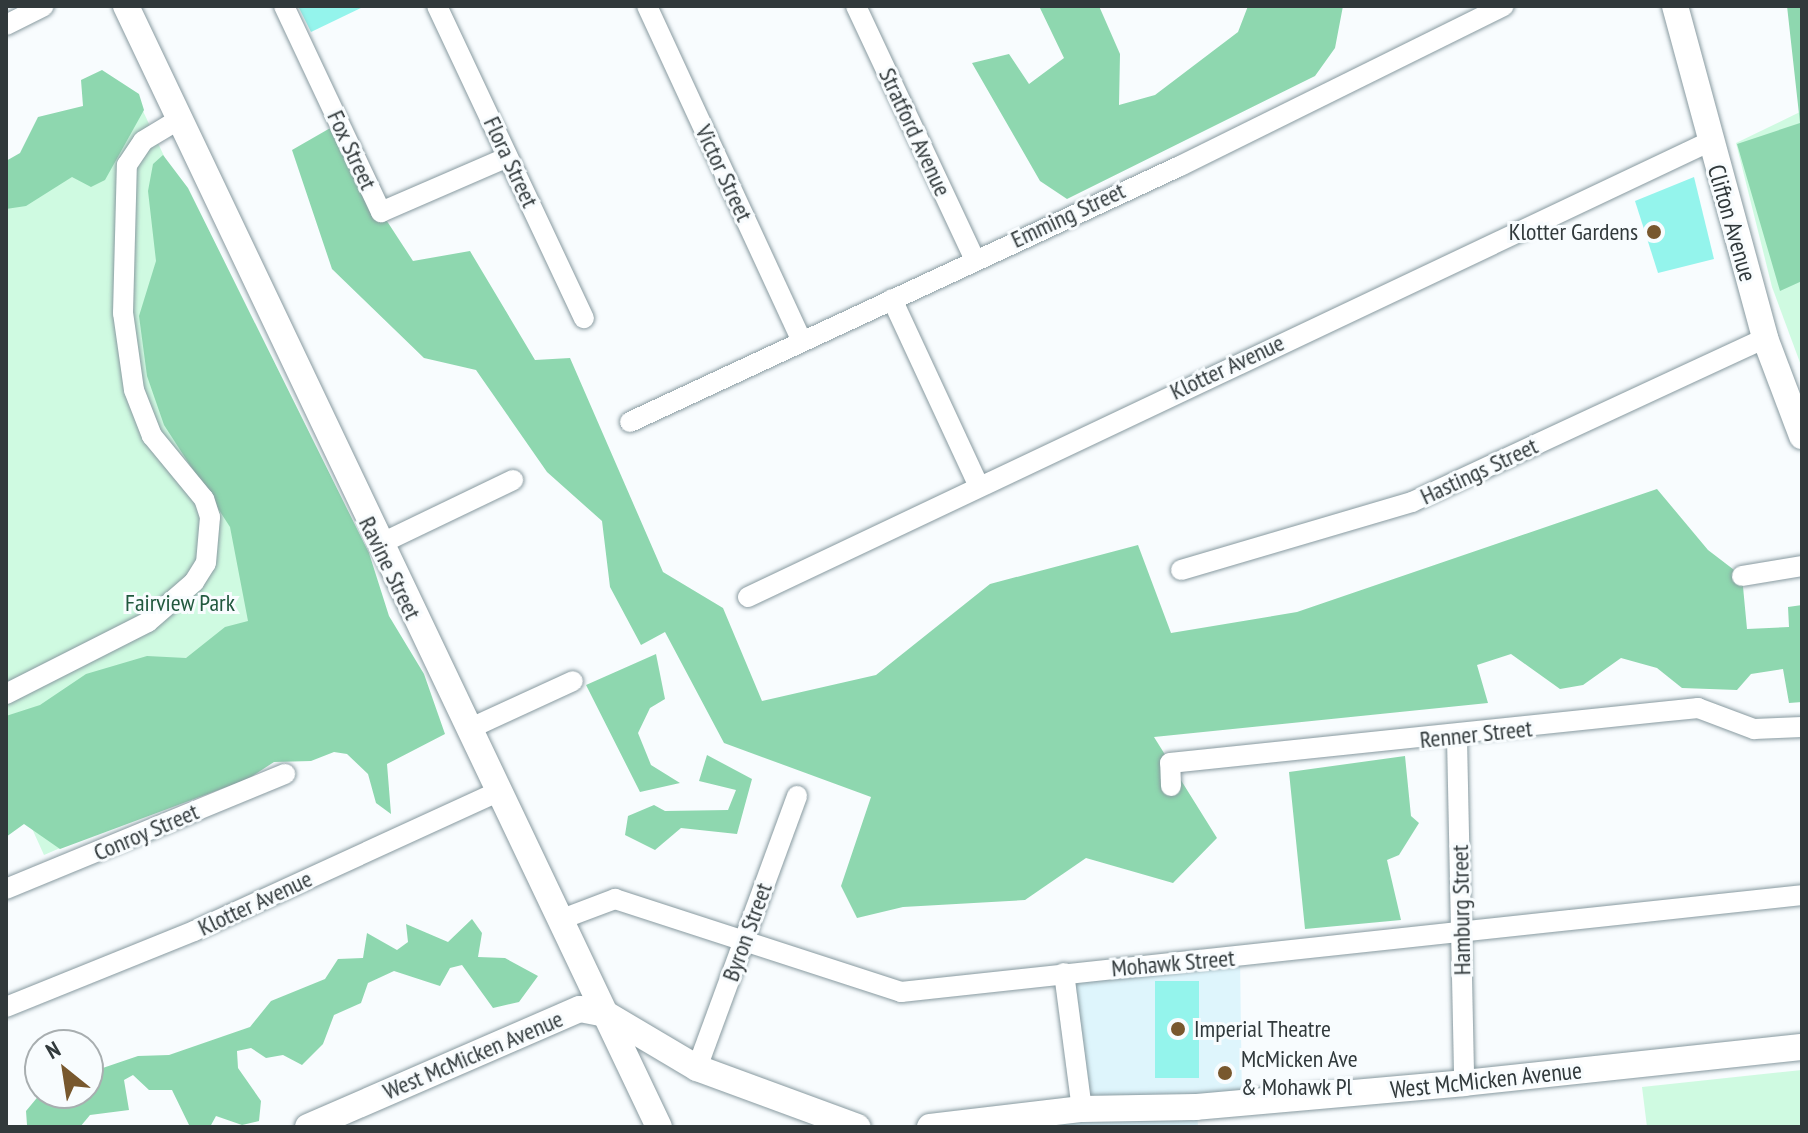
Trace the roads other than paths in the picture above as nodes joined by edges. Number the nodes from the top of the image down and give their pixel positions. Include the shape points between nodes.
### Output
1 (44, 6) edge
2 (126, 6) edge
3 (284, 6) edge
4 (437, 6) edge
5 (647, 6) edge
6 (856, 6) edge
7 (1675, 6) edge
8 (1499, 7) edge
9 (6, 25) edge
10 (178, 120) junction
11 (1709, 142) junction
12 (508, 157) junction
13 (974, 258) junction
14 (892, 299) junction
15 (584, 318) dead end
16 (1765, 338) junction
17 (801, 340) junction
18 (630, 422) dead end
19 (1802, 436) edge
20 (513, 480) dead end
21 (979, 486) junction
22 (378, 545) junction
23 (1802, 566) edge
24 (1181, 570) dead end
25 (1742, 576) dead end
26 (748, 597) dead end
27 (573, 681) dead end
28 (6, 694) edge
29 (1802, 727) edge
30 (471, 728) junction
31 (1457, 738) junction
32 (285, 774) dead end
33 (1171, 786) dead end
34 (500, 791) junction
35 (797, 796) dead end
36 (6, 889) edge
37 (1802, 895) edge
38 (562, 919) junction
39 (1461, 935) junction
40 (744, 941) junction
41 (1064, 973) junction
42 (6, 1007) edge
43 (606, 1014) junction
44 (1802, 1047) edge
45 (697, 1068) junction
46 (1464, 1083) junction
47 (1082, 1109) junction
48 (1174, 1117) edge
49 (308, 1127) edge
50 (659, 1127) edge
51 (857, 1127) edge
52 (930, 1127) edge

1 - 9 street
2 - 10 street, Ravine Street
3 - 12 street, Fox Street via 381,212
4 - 12 street, Flora Street
5 - 17 street, Victor Street
6 - 13 street, Stratford Avenue
7 - 11 street, Clifton Avenue
8 - 13 street, Emming Street via 1180,166
10 - 22 street, Ravine Street
10 - 28 street via 143,141 127,165 123,313 134,390 152,436 204,499 210,517 206,563 194,582 148,622
11 - 16 street, Clifton Avenue
11 - 21 street, Klotter Avenue
12 - 15 street, Flora Street
13 - 14 street, Emming Street
14 - 17 street, Emming Street
14 - 21 street
16 - 19 street, Clifton Avenue
16 - 24 street, Hastings Street via 1412,502
17 - 18 street, Emming Street
20 - 22 street
21 - 26 street, Klotter Avenue
22 - 30 street, Ravine Street
23 - 25 street
27 - 30 street
29 - 31 street, Renner Street via 1754,729 1698,708
30 - 34 street, Ravine Street
31 - 33 street, Renner Street via 1170,763
31 - 39 street, Hamburg Street
32 - 36 street, Conroy Street
34 - 38 street, Ravine Street
34 - 42 street, Klotter Avenue via 194,931
35 - 40 street, Byron Street
37 - 39 street, Mohawk Street
38 - 40 street, Mohawk Street via 615,899
38 - 43 street, Ravine Street
39 - 41 street, Mohawk Street
39 - 46 street, Hamburg Street
40 - 41 street, Mohawk Street via 888,992
40 - 45 street, Byron Street
41 - 47 street
43 - 45 street
43 - 49 street, West McMicken Avenue via 580,1009
43 - 50 street, Ravine Street
44 - 46 street, West McMicken Avenue
45 - 51 street
46 - 48 street, West McMicken Avenue
47 - 48 street, West McMicken Avenue
47 - 52 street, West McMicken Avenue

